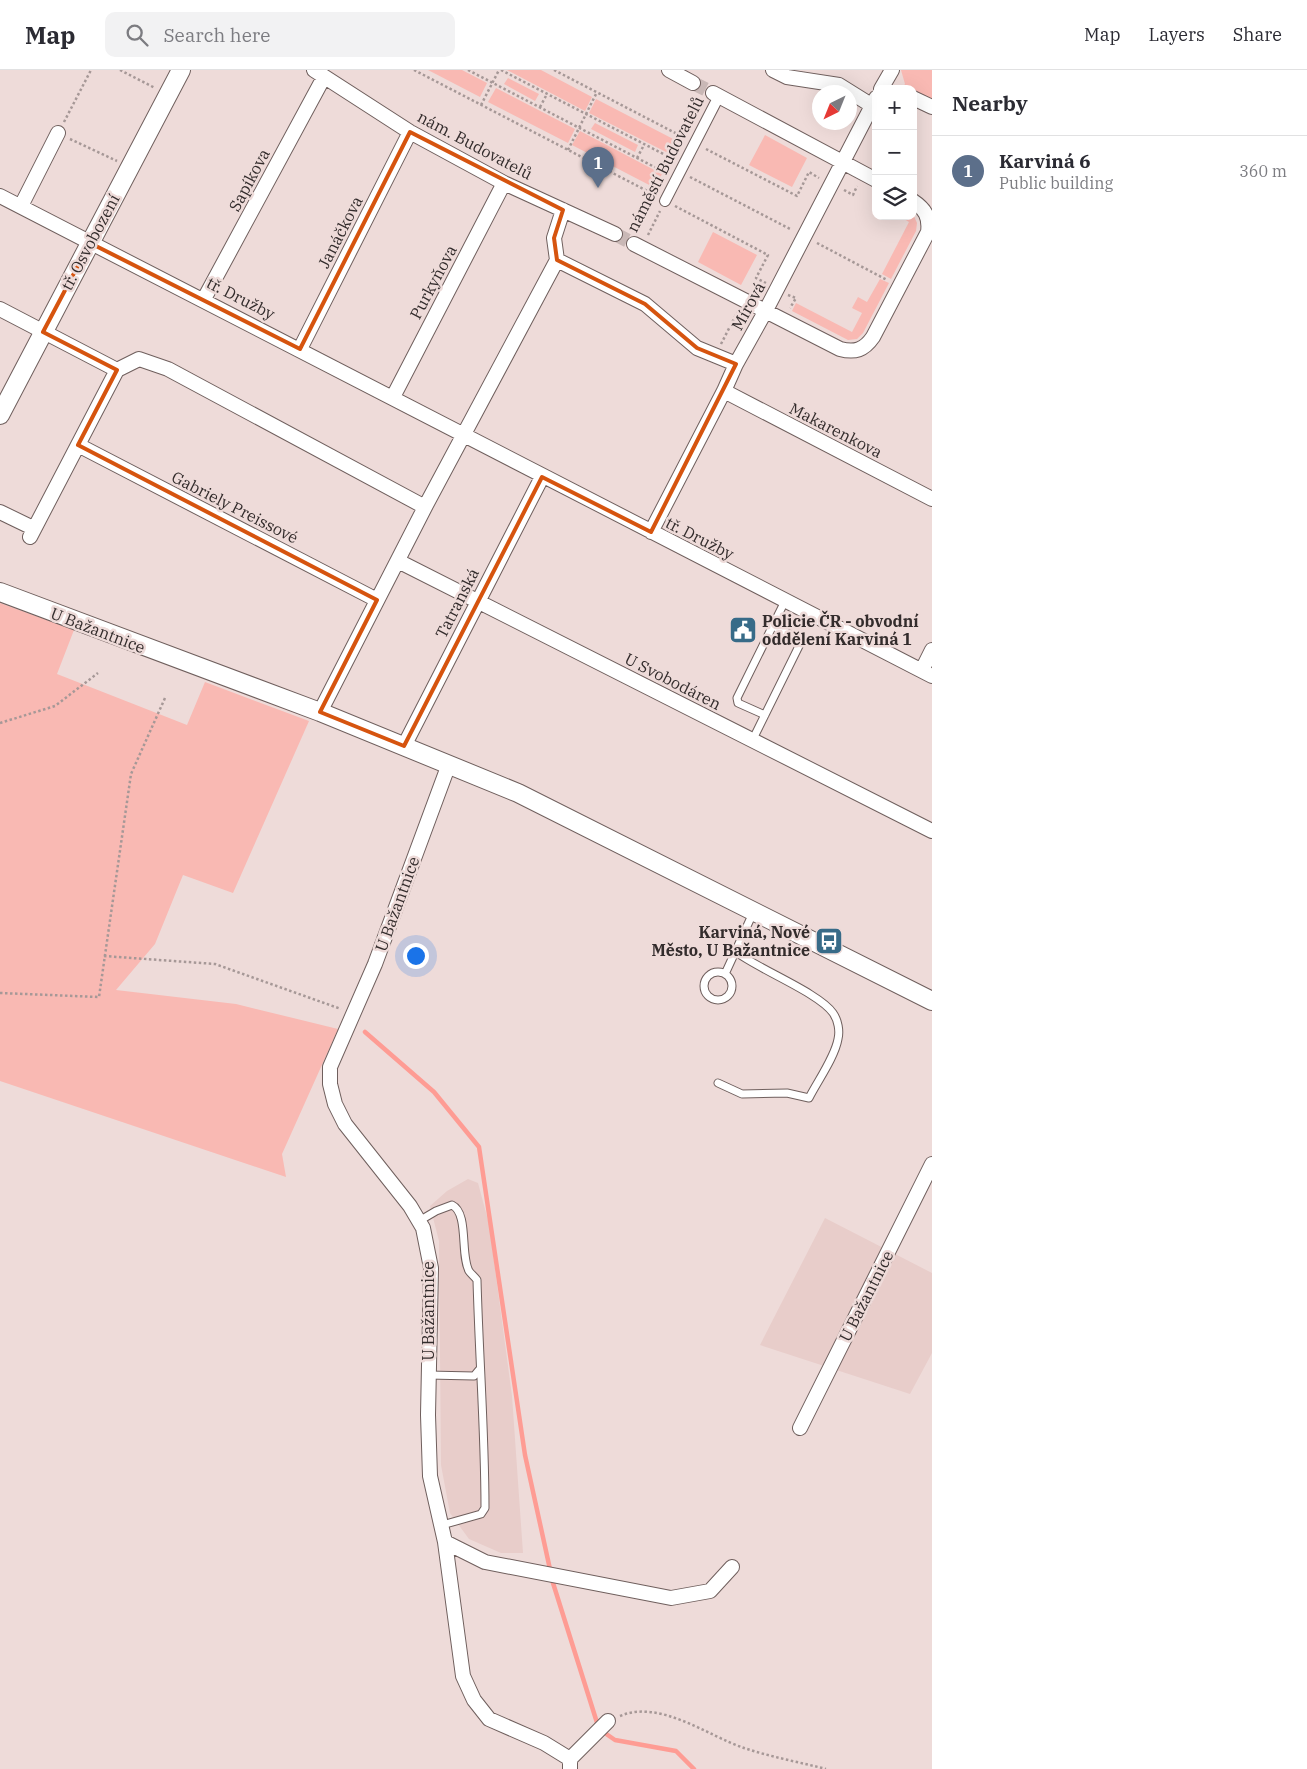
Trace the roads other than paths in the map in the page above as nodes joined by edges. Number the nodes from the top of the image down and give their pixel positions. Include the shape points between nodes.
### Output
1 (180, 70) edge
2 (669, 70) edge
3 (773, 70) edge
4 (892, 70) edge
5 (319, 73) edge
6 (693, 83) tunnel mouth
7 (888, 85) edge
8 (716, 94) joint
9 (872, 100) edge
10 (917, 100) edge
11 (872, 105) edge
12 (932, 107) edge
13 (410, 132) junction
14 (58, 133) road end
15 (844, 162) junction
16 (872, 178) edge
17 (504, 183) junction
18 (0, 196) edge
19 (665, 200) road end
20 (917, 205) edge
21 (21, 206) junction
22 (563, 210) junction
23 (615, 234) tunnel mouth
24 (90, 243) junction
25 (638, 246) tunnel mouth
26 (557, 260) junction
27 (204, 299) junction
28 (0, 309) edge
29 (765, 312) junction
30 (43, 332) junction
31 (300, 349) junction
32 (736, 364) junction
33 (117, 370) junction
34 (724, 391) junction
35 (392, 397) junction
36 (0, 415) edge
37 (464, 434) junction
38 (78, 445) junction
39 (542, 476) junction
40 (932, 499) edge
41 (425, 507) junction
42 (0, 512) edge
43 (651, 532) junction
44 (398, 561) junction
45 (0, 592) edge
46 (377, 600) junction
47 (786, 601) junction
48 (477, 602) junction
49 (772, 626) junction
50 (932, 650) edge
51 (927, 673) edge
52 (320, 712) junction
53 (765, 715) junction
54 (752, 741) junction
55 (404, 746) junction
56 (449, 764) junction
57 (932, 831) edge
58 (753, 912) junction
59 (736, 952) junction
60 (725, 974) junction
61 (932, 1002) edge
62 (718, 1083) dead end
63 (932, 1164) edge
64 (419, 1222) junction
65 (480, 1370) junction
66 (428, 1374) junction
67 (800, 1428) dead end
68 (442, 1525) junction
69 (445, 1542) junction
70 (732, 1566) dead end
71 (608, 1721) road end
72 (570, 1764) edge

1 - 24 street, tř. Osvobození
2 - 6 street
3 - 9 street via 787,77 839,85
4 - 7 street
5 - 13 street, nám. Budovatelů
5 - 27 street, Sapíkova
8 - 15 street
8 - 19 street, náměstí Budovatelů
10 - 12 street
11 - 15 street, Mírová
13 - 17 street, nám. Budovatelů
13 - 31 street, Janáčkova
14 - 21 street
15 - 16 street
15 - 29 street, Mírová
17 - 22 street, nám. Budovatelů
17 - 35 street, Purkyňova
18 - 21 street, tř. Družby
20 - 29 street via 926,213 928,232 867,346 858,350 840,349
21 - 24 street, tř. Družby
22 - 23 street, nám. Budovatelů
22 - 26 street via 554,238
24 - 27 street, tř. Družby
24 - 30 street, tř. Osvobození
25 - 29 street
26 - 32 street via 645,304 697,348
26 - 37 street
27 - 31 street, tř. Družby
28 - 30 street
29 - 32 street, Mírová
30 - 33 street
30 - 36 street, tř. Osvobození
31 - 35 street, tř. Družby
32 - 34 street, Mírová
33 - 38 street
33 - 41 street via 139,360 168,369
34 - 40 street, Makarenkova
34 - 43 street, Mírová
35 - 37 street, tř. Družby
37 - 39 street, tř. Družby
37 - 41 street
38 - 42 street via 32,533
38 - 46 street, Gabriely Preissové
39 - 43 street, tř. Družby
39 - 48 street, Tatranská
41 - 44 street
43 - 47 street, tř. Družby
44 - 46 street
44 - 48 street, U Svobodáren
45 - 52 street, U Bažantnice
46 - 52 street
47 - 49 lane
47 - 51 street, tř. Družby
48 - 54 street, U Svobodáren
48 - 55 street, Tatranská
49 - 53 lane via 737,698 738,703
49 - 53 lane via 801,642
50 - 51 street, tř. Družby
52 - 55 street, U Bažantnice
53 - 54 lane
54 - 57 street, U Svobodáren
55 - 56 street, U Bažantnice
56 - 58 street, U Bažantnice via 518,793
56 - 64 street, U Bažantnice via 354,1014 330,1067 335,1104 345,1124
58 - 59 lane
58 - 61 street, U Bažantnice
59 - 60 lane
59 - 62 lane via 751,964 821,1001 834,1014 838,1040 809,1098 787,1093 742,1094
60 - 60 lane via 731,981 731,991 720,1000 710,998 704,992 705,978 712,972
63 - 67 street, U Bažantnice
64 - 65 lane via 452,1205 462,1219 469,1271 477,1280
64 - 66 street, U Bažantnice via 431,1268
65 - 66 lane via 474,1376
65 - 68 lane via 484,1404 485,1508 481,1514
66 - 68 street, U Bažantnice via 430,1476
68 - 69 street, U Bažantnice
69 - 70 street via 485,1562 671,1598 710,1591
69 - 72 street, U Bažantnice via 463,1676 474,1700 489,1719 544,1743
71 - 72 street

